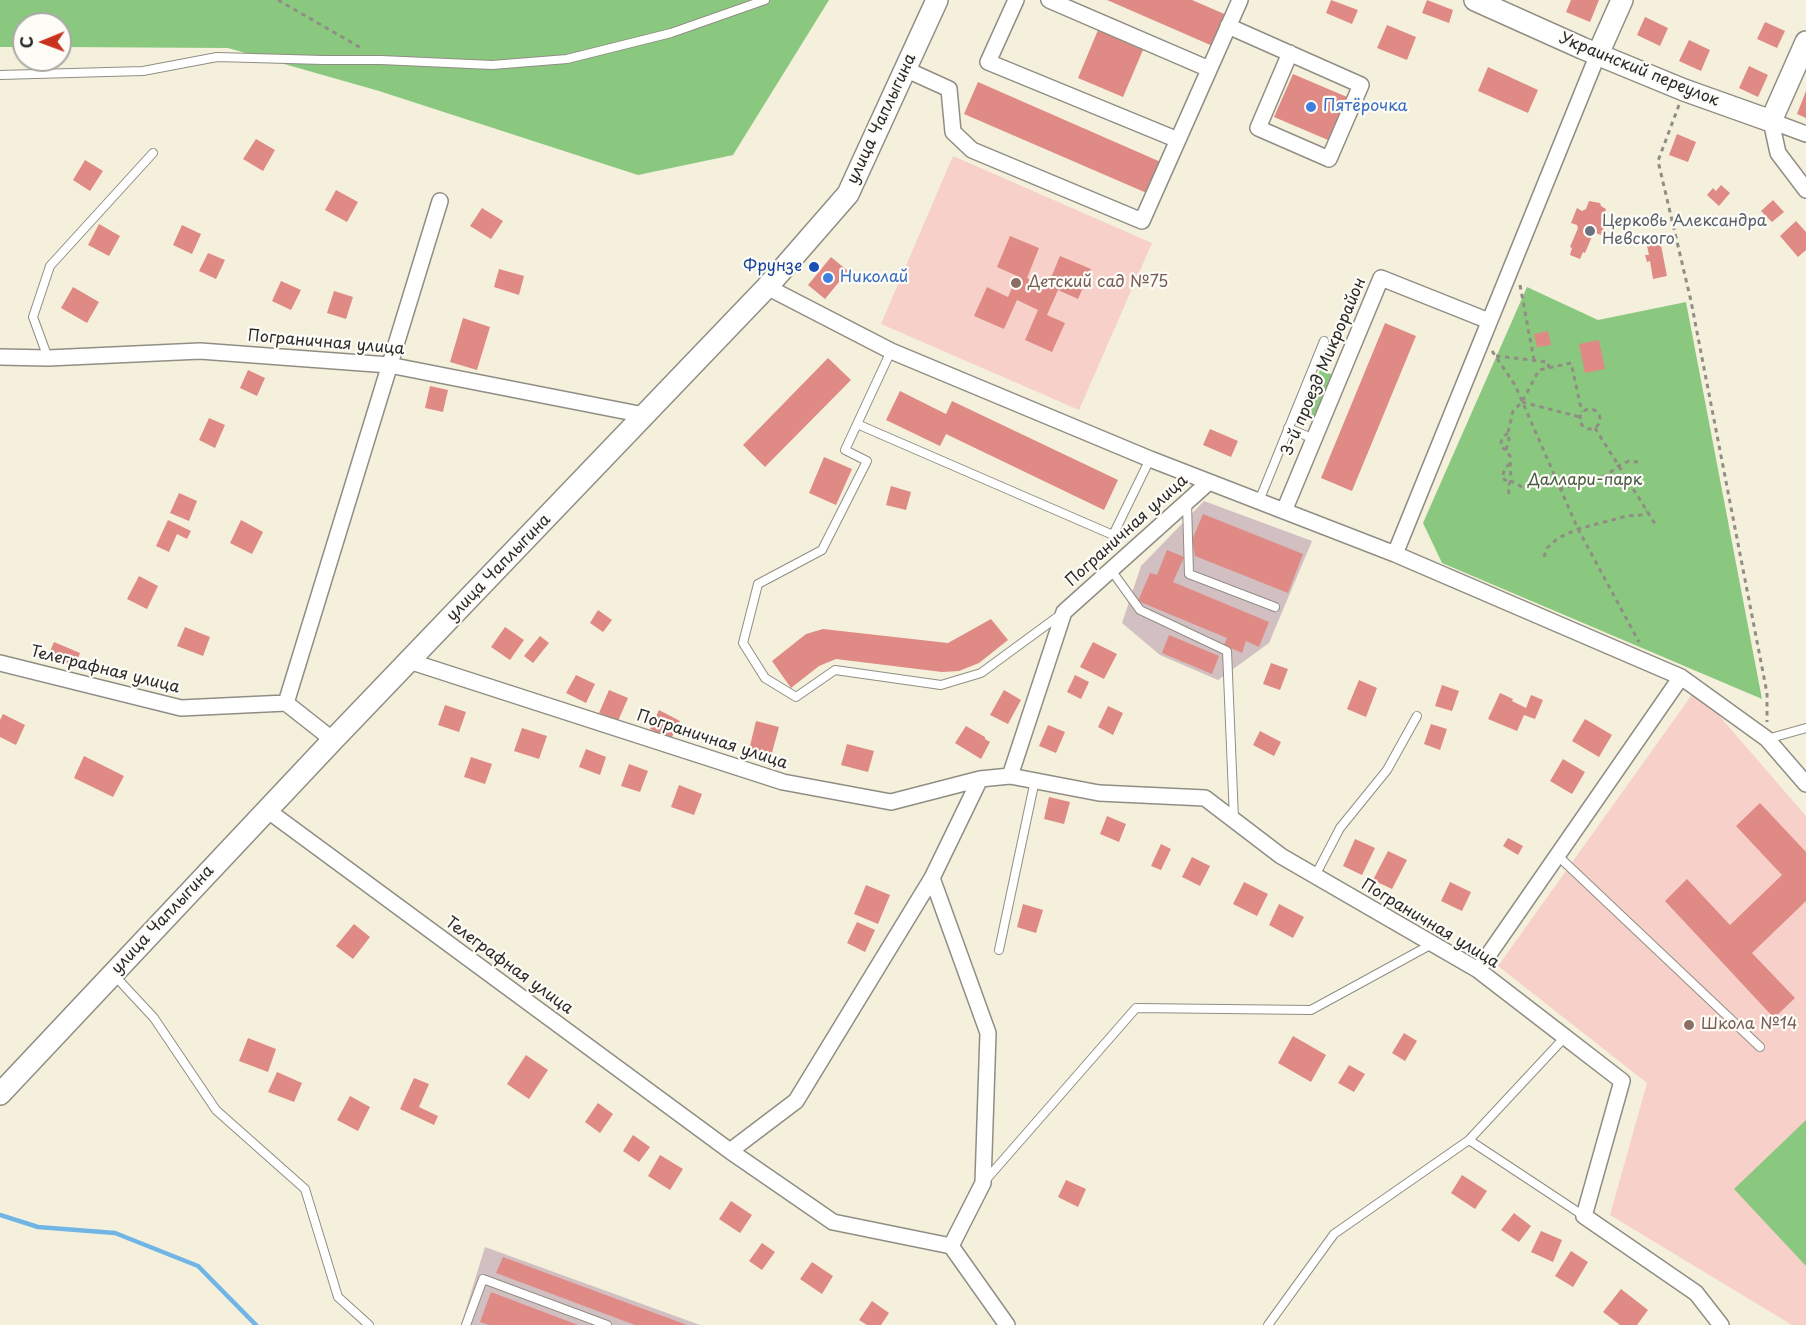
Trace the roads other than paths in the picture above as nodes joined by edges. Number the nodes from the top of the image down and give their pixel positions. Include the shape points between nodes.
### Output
1 (765, 0) edge
2 (937, 0) edge
3 (1016, 0) edge
4 (1049, 0) edge
5 (1240, 0) edge
6 (1475, 0) edge
7 (1622, 0) edge
8 (1228, 26) junction
9 (1806, 42) edge
10 (1290, 53) junction
11 (1598, 54) junction
12 (905, 69) junction
13 (1209, 69) junction
14 (0, 75) edge
15 (1771, 122) junction
16 (1806, 134) edge
17 (1178, 140) junction
18 (153, 153) dead end
19 (1806, 190) edge
20 (440, 201) dead end
21 (767, 287) junction
22 (1489, 321) junction
23 (1324, 341) dead end
24 (891, 351) junction
25 (0, 357) edge
26 (48, 358) junction
27 (389, 365) junction
28 (644, 415) junction
29 (857, 424) junction
30 (1288, 428) junction
31 (1314, 438) junction
32 (1150, 459) junction
33 (1209, 482) junction
34 (1187, 501) junction
35 (1258, 501) junction
36 (1284, 511) junction
37 (1395, 554) junction
38 (1111, 570) junction
39 (1275, 607) dead end
40 (1064, 612) junction
41 (409, 661) junction
42 (0, 663) edge
43 (1681, 677) junction
44 (286, 703) junction
45 (1417, 716) dead end
46 (1806, 728) edge
47 (1767, 739) junction
48 (333, 740) junction
49 (1010, 776) junction
50 (980, 780) junction
51 (1035, 780) junction
52 (1806, 784) edge
53 (267, 810) junction
54 (1234, 820) junction
55 (1557, 855) junction
56 (1315, 876) junction
57 (932, 878) junction
58 (1432, 944) junction
59 (999, 950) dead end
60 (1478, 970) junction
61 (113, 973) junction
62 (1565, 1037) junction
63 (1760, 1047) dead end
64 (0, 1094) edge
65 (1468, 1140) junction
66 (730, 1152) junction
67 (983, 1183) junction
68 (1584, 1216) junction
69 (951, 1246) junction
70 (369, 1325) edge
71 (466, 1325) edge
72 (607, 1325) edge
73 (1007, 1325) edge
74 (1268, 1325) edge
75 (1721, 1325) edge

1 - 14 lane via 671,33 567,59 492,65 217,57 143,71
2 - 12 main road, улица Чаплыгина
3 - 17 street via 988,62
4 - 13 street
5 - 8 street
6 - 11 main road, Украинский переулок
7 - 11 main road
8 - 10 street
8 - 13 street
9 - 15 main road
10 - 10 street via 1361,85 1329,159 1258,128
11 - 15 main road, Украинский переулок
11 - 22 street
12 - 17 street via 949,89 953,132 972,150 1142,221
12 - 21 main road, улица Чаплыгина via 848,194
13 - 17 street
15 - 16 street, Украинский переулок
15 - 19 street via 1778,153
18 - 26 lane via 50,266 33,317
20 - 27 street
21 - 24 street
21 - 28 main road, улица Чаплыгина
22 - 31 street, 3-й проезд Микрорайон via 1381,278
22 - 37 street
23 - 30 lane
24 - 29 lane
24 - 32 street
25 - 26 street, Пограничная улица
26 - 27 street, Пограничная улица via 200,351
27 - 28 street, Пограничная улица
27 - 44 street
28 - 41 main road, улица Чаплыгина
29 - 32 lane via 1113,535
29 - 40 lane via 845,450 867,461 822,550 758,584 743,643 765,678 796,698 835,670 941,685 981,673
30 - 31 lane
30 - 35 lane
31 - 36 street, 3-й проезд Микрорайон
32 - 33 street
33 - 34 street, Пограничная улица
33 - 35 street
34 - 38 street, Пограничная улица
34 - 39 lane via 1189,574
35 - 36 street
36 - 37 street
37 - 43 street
38 - 40 street, Пограничная улица
38 - 54 lane via 1140,610 1227,651
40 - 49 street, Пограничная улица
41 - 48 main road, улица Чаплыгина
41 - 50 street, Пограничная улица via 783,782 891,802
42 - 44 street, Телеграфная улица via 181,708
43 - 47 street
43 - 55 street
44 - 48 street
45 - 56 lane via 1387,770 1340,828
46 - 47 lane
47 - 52 street
48 - 53 main road, улица Чаплыгина
49 - 50 street, Пограничная улица
49 - 51 street, Пограничная улица
50 - 57 street
51 - 54 street, Пограничная улица via 1099,793 1205,798
51 - 59 lane
53 - 61 main road, улица Чаплыгина
53 - 66 street, Телеграфная улица
54 - 56 street, Пограничная улица
55 - 60 street
55 - 63 lane
56 - 58 street, Пограничная улица
57 - 66 street via 796,1101
57 - 67 street via 988,1033
58 - 60 street, Пограничная улица
58 - 67 lane via 1311,1010 1136,1008
60 - 62 street, Пограничная улица
61 - 64 main road, улица Чаплыгина
61 - 70 lane via 154,1018 216,1110 305,1189 338,1297
62 - 65 lane
62 - 68 street, Пограничная улица via 1622,1081
65 - 68 lane
65 - 74 lane via 1334,1234
66 - 69 street, Телеграфная улица via 833,1222
67 - 69 street
68 - 75 street via 1696,1293
69 - 73 street
71 - 72 lane via 483,1279

